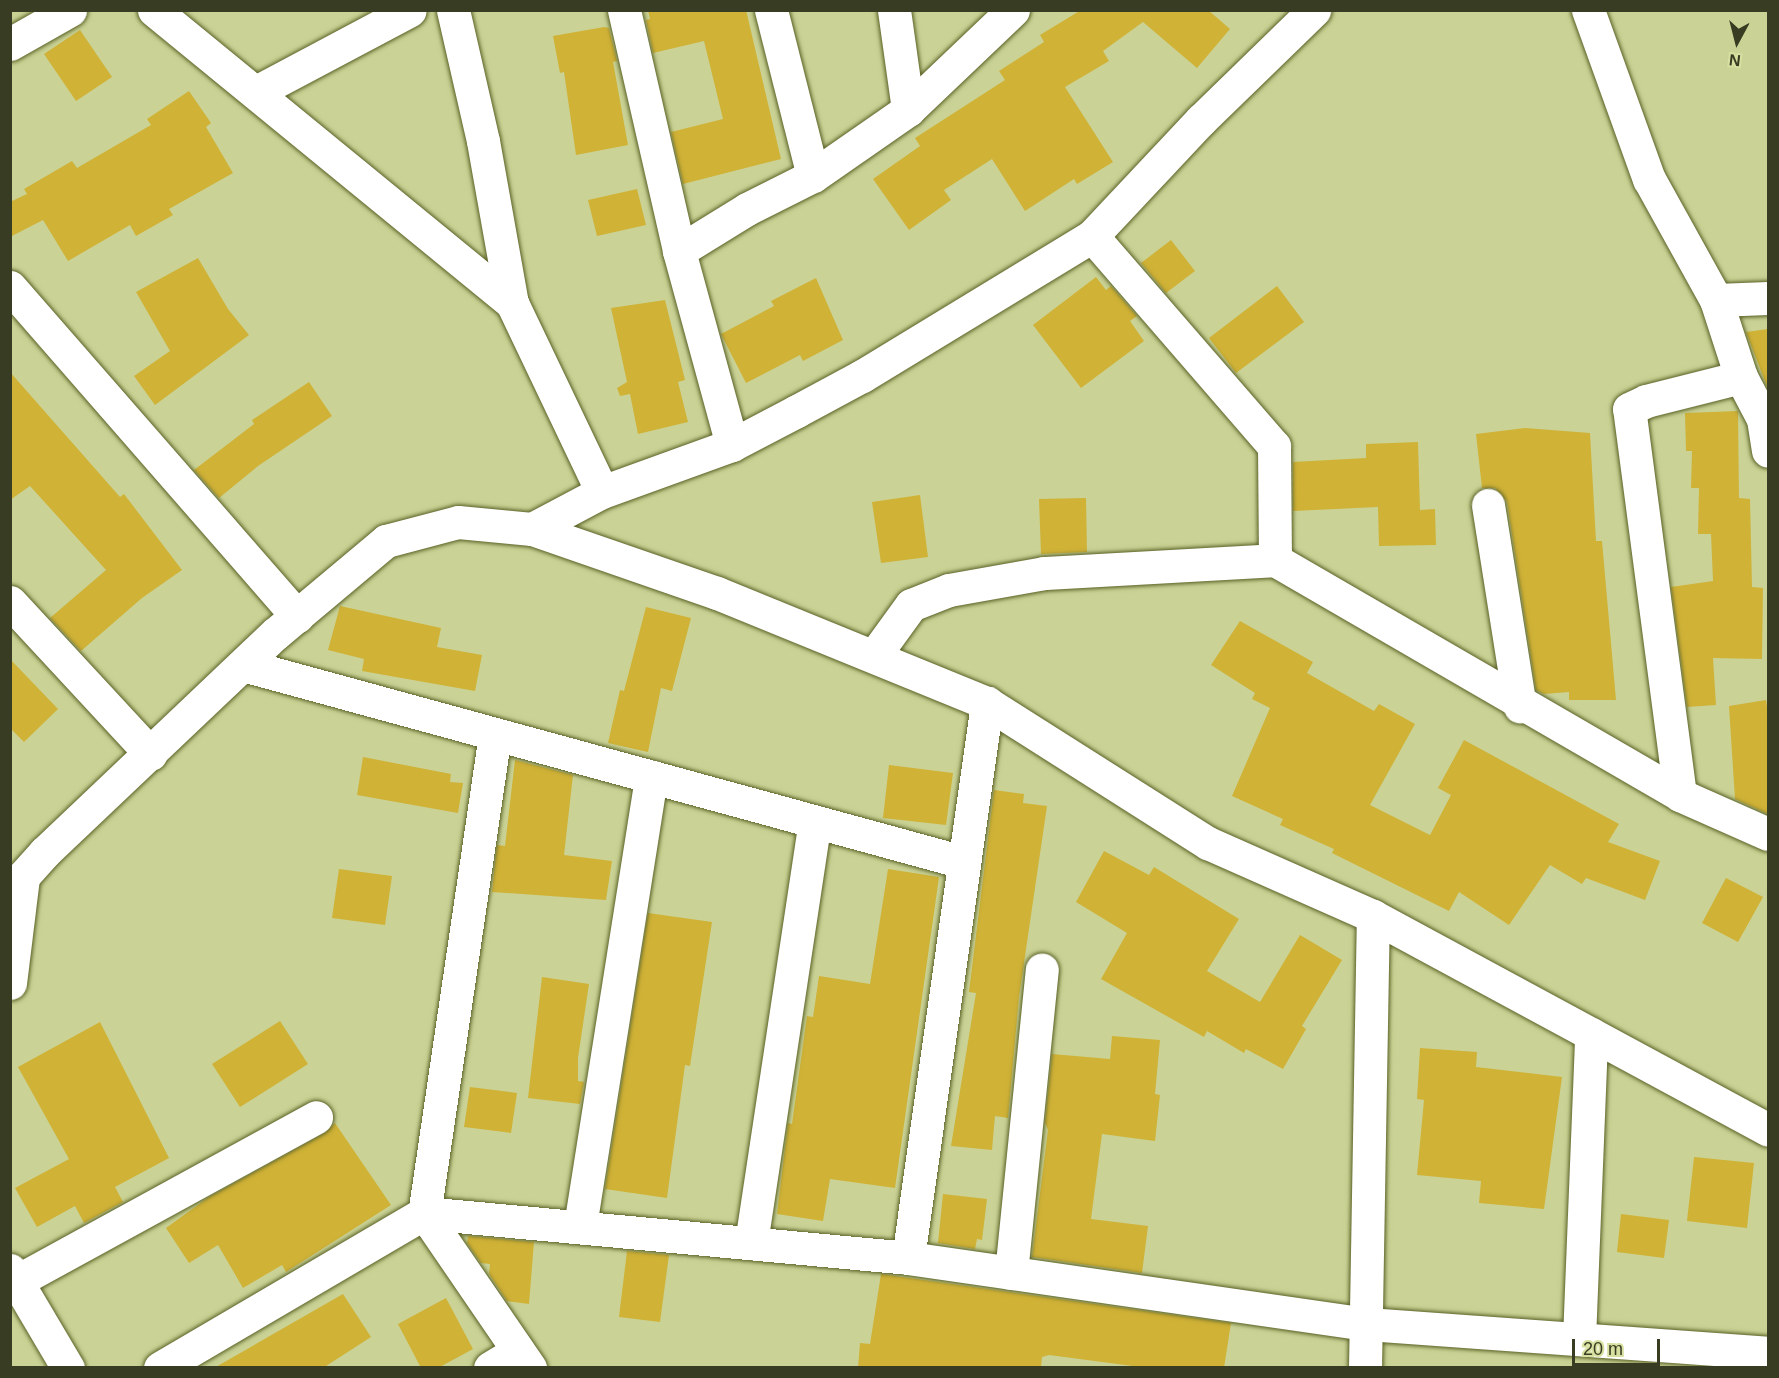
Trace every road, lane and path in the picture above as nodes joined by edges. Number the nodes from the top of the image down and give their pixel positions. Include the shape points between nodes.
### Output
1 (70, 10) edge
2 (154, 10) edge
3 (410, 10) edge
4 (453, 10) edge
5 (624, 10) edge
6 (771, 10) edge
7 (894, 10) edge
8 (1013, 10) edge
9 (1314, 10) edge
10 (1588, 10) edge
11 (10, 44) edge
12 (256, 92) junction
13 (908, 110) junction
14 (813, 176) junction
15 (1092, 236) junction
16 (678, 251) junction
17 (10, 287) edge
18 (1768, 298) edge
19 (1716, 300) junction
20 (512, 303) junction
21 (1742, 377) junction
22 (732, 445) junction
23 (1768, 452) edge
24 (602, 492) junction
25 (1488, 505) dead end
26 (532, 529) junction
27 (1275, 560) junction
28 (10, 602) edge
29 (297, 616) junction
30 (874, 656) junction
31 (243, 665) junction
32 (987, 702) junction
33 (1520, 706) junction
34 (495, 734) junction
35 (151, 753) junction
36 (651, 777) junction
37 (1680, 795) junction
38 (815, 822) junction
39 (1768, 834) edge
40 (963, 862) junction
41 (17, 884) edge
42 (1373, 916) junction
43 (1042, 970) dead end
44 (10, 983) edge
45 (1591, 1034) junction
46 (316, 1117) dead end
47 (1768, 1130) edge
48 (424, 1213) junction
49 (580, 1226) junction
50 (751, 1243) junction
51 (908, 1258) junction
52 (1011, 1273) junction
53 (14, 1275) edge
54 (1366, 1324) junction
55 (1579, 1339) junction
56 (1768, 1353) edge
57 (524, 1359) edge
58 (68, 1368) edge
59 (160, 1368) edge
60 (490, 1368) edge
61 (1365, 1368) edge

1 - 11 street
2 - 12 street
3 - 12 street
4 - 20 street via 483,141
5 - 16 street
6 - 14 street
7 - 13 street
8 - 13 street
9 - 15 street via 1201,120
10 - 19 street via 1649,179
12 - 20 street
13 - 14 street
14 - 16 street via 747,209
15 - 22 street via 862,376
15 - 27 street via 1274,446
16 - 22 street
17 - 29 street
18 - 19 street
19 - 21 street
20 - 24 street
21 - 23 street via 1763,419
21 - 37 street via 1629,409
22 - 24 street
24 - 26 street
25 - 33 street
26 - 29 street via 458,522 386,542
26 - 30 street via 717,593
27 - 30 street via 1044,573 949,590 911,605
27 - 33 street
28 - 35 street
29 - 31 street
30 - 32 street
31 - 34 street
31 - 35 street
32 - 40 street
32 - 42 street via 1208,843
33 - 37 street
34 - 36 street
34 - 48 street
35 - 41 street
36 - 38 street
36 - 49 street
37 - 39 street
38 - 40 street
38 - 50 street
40 - 51 street
41 - 44 street
42 - 45 street
42 - 54 street
43 - 52 street
45 - 47 street
45 - 55 street
46 - 53 street
48 - 49 street
48 - 57 street
48 - 59 street
49 - 50 street
50 - 51 street
51 - 52 street
52 - 54 street
53 - 58 street
54 - 55 street
54 - 61 street
55 - 56 street
57 - 60 street

